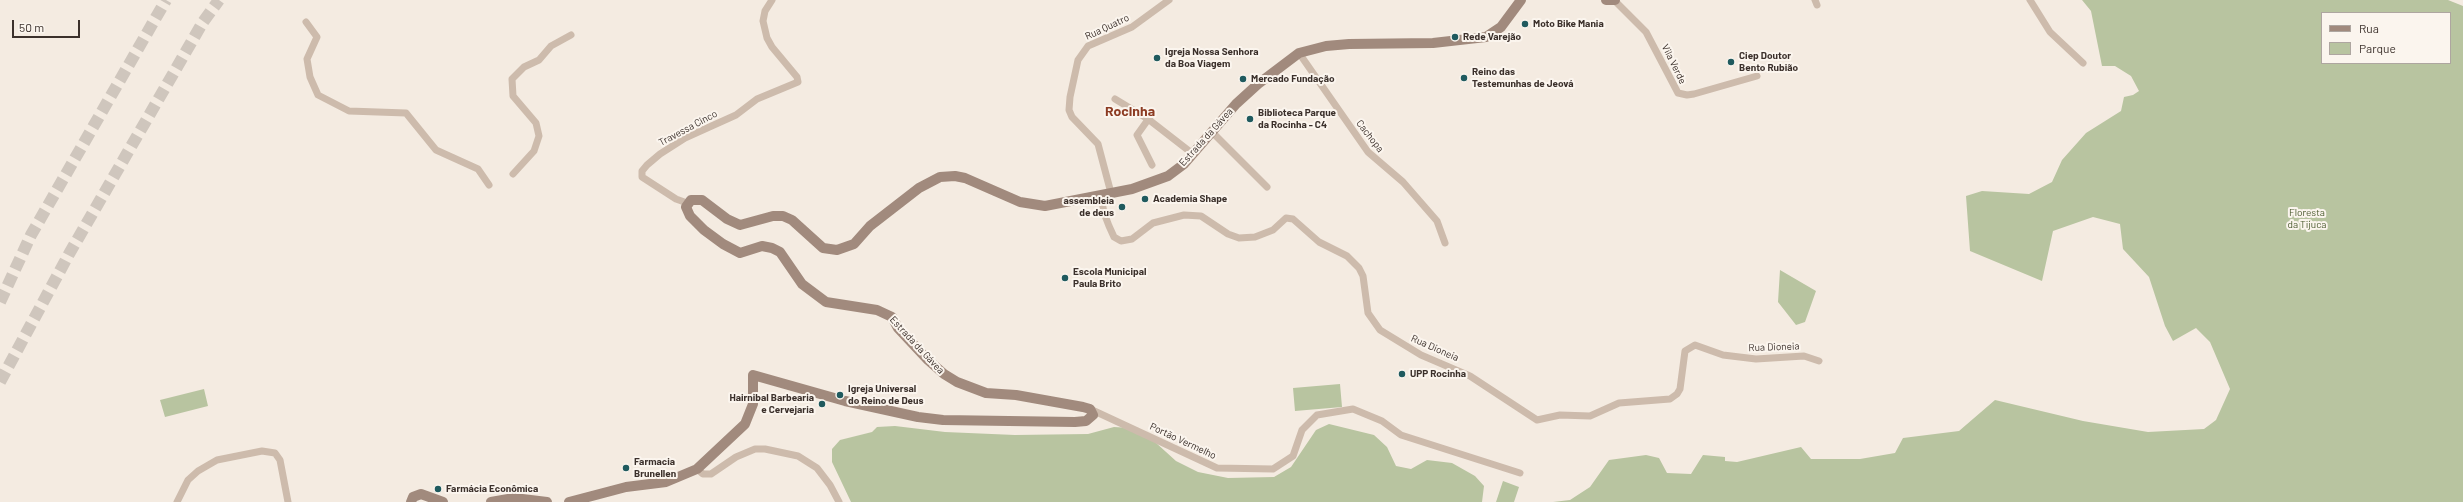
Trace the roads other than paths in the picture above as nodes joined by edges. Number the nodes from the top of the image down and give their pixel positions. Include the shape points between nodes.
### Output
1 (772, 0) edge
2 (1169, 0) edge
3 (1521, 0) edge
4 (1606, 0) edge
5 (1614, 0) edge
6 (2030, 0) edge
7 (306, 22) dead end
8 (571, 35) dead end
9 (1299, 53) junction
10 (2083, 63) dead end
11 (1756, 76) dead end
12 (1114, 99) dead end
13 (1150, 116) junction
14 (1212, 132) junction
15 (1193, 154) junction
16 (1152, 165) dead end
17 (512, 174) dead end
18 (490, 185) dead end
19 (1267, 187) dead end
20 (1106, 194) junction
21 (687, 203) junction
22 (1445, 243) dead end
23 (1819, 361) dead end
24 (1090, 409) junction
25 (697, 469) junction
26 (1520, 473) dead end
27 (177, 502) edge
28 (288, 502) edge
29 (411, 502) edge
30 (443, 502) edge
31 (491, 502) edge
32 (547, 502) edge
33 (569, 502) edge
34 (839, 502) edge

1 - 21 street, Travessa Cinco via 763,21 767,38 797,77 798,82 757,99 736,115 685,138 660,154 642,171 642,176 676,199
2 - 20 street, Rua Quatro via 1132,27 1088,46 1078,60 1069,110 1072,117 1098,144
3 - 9 street, Estrada da Gávea via 1501,27 1486,37 1433,43 1349,44 1326,46
4 - 5 street
5 - 11 street, Vila Verde via 1646,32 1678,93 1694,94
6 - 10 street via 2050,32
7 - 18 street via 316,37 307,59 310,77 318,95 349,111 406,113 436,150 478,169
8 - 17 street via 551,46 539,60 524,66 512,79 512,96 536,123 539,136 534,151
9 - 14 street, Estrada da Gávea via 1258,84 1236,104
9 - 22 street, Cachopa via 1368,152 1403,182 1437,221
12 - 13 street
13 - 15 street
13 - 16 street via 1137,135
14 - 15 street, Estrada da Gávea
14 - 19 street
15 - 20 street, Estrada da Gávea via 1168,176 1153,183
20 - 21 street, Estrada da Gávea via 1054,205 1036,206 1020,202 965,178 940,177 919,188 870,226 854,244 837,250 823,248 792,220 783,216 773,216 740,225 727,219 702,200 696,199
20 - 23 street, Rua Dioneia via 1104,212 1114,237 1121,241 1132,239 1153,223 1184,215 1201,216 1228,234 1239,238 1255,237 1273,230 1286,218 1293,219 1319,242 1347,256 1359,268 1363,276 1368,314 1380,330 1421,355 1470,376 1537,420 1560,415 1590,416 1619,403 1670,398 1680,389 1685,350 1695,345 1723,356 1756,359 1804,356
21 - 24 street, Estrada da Gávea via 687,211 698,225 732,250 744,253 762,246 772,248 780,252 802,284 826,302 877,310 892,317 898,328 928,360 957,382 986,392
24 - 25 street via 1093,415 1091,419 1081,422 943,420 880,410 753,375 753,404 746,424
24 - 26 street, Portão Vermelho via 1217,468 1273,469 1293,456 1302,430 1317,415 1353,409 1382,421 1401,435
25 - 33 street via 666,482 620,488
25 - 34 street via 703,474 714,473 736,457 755,449 798,456 817,468
27 - 28 street via 188,480 198,471 218,460 262,451 275,453 280,460
29 - 30 street via 413,497 421,494
31 - 32 street via 514,498

